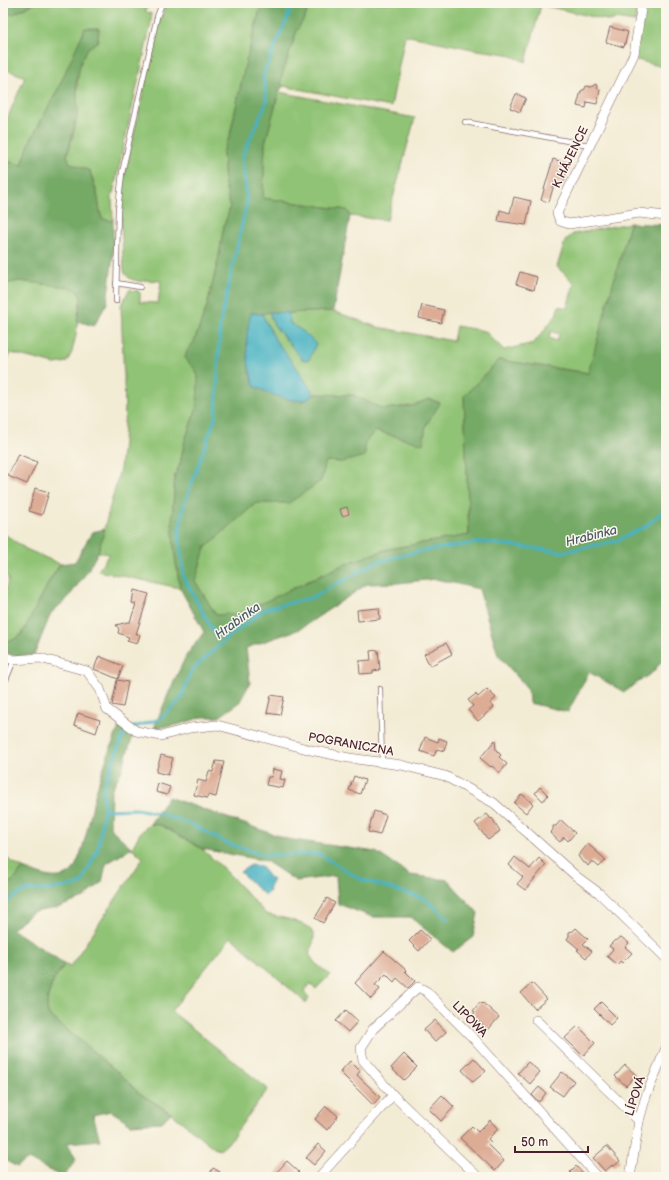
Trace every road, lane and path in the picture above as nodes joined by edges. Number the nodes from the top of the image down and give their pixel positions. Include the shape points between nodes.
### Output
1 (162, 3) edge
2 (642, 3) edge
3 (465, 122) dead end
4 (588, 145) junction
5 (666, 216) edge
6 (116, 283) junction
7 (140, 287) dead end
8 (116, 301) dead end
9 (3, 656) edge
10 (14, 660) junction
11 (3, 687) edge
12 (380, 689) dead end
13 (382, 763) junction
14 (666, 958) edge
15 (536, 1020) dead end
16 (666, 1048) edge
17 (393, 1095) junction
18 (639, 1121) junction
19 (319, 1177) edge
20 (478, 1177) edge
21 (598, 1177) edge
22 (630, 1177) edge

1 - 6 lane via 122,173
2 - 4 street, K HÁJENCE via 634,54
3 - 4 lane
4 - 5 street, K HÁJENCE via 556,213 560,221 569,224 639,213
6 - 7 lane
6 - 8 lane
9 - 10 street, POGRANICZNA
10 - 11 lane
10 - 13 street, POGRANICZNA via 40,658 87,672 100,689 107,709 136,731 161,736 190,728 217,725 310,750
12 - 13 lane
13 - 14 street, POGRANICZNA via 445,776 494,803 576,876 599,893
15 - 18 street
16 - 18 street, LÍPOVÁ via 646,1096
17 - 19 street
17 - 20 street, LIPOWA
17 - 21 street, LIPOWA via 363,1060 361,1048 373,1029 418,987 426,991 477,1042
18 - 22 street, LÍPOVÁ

